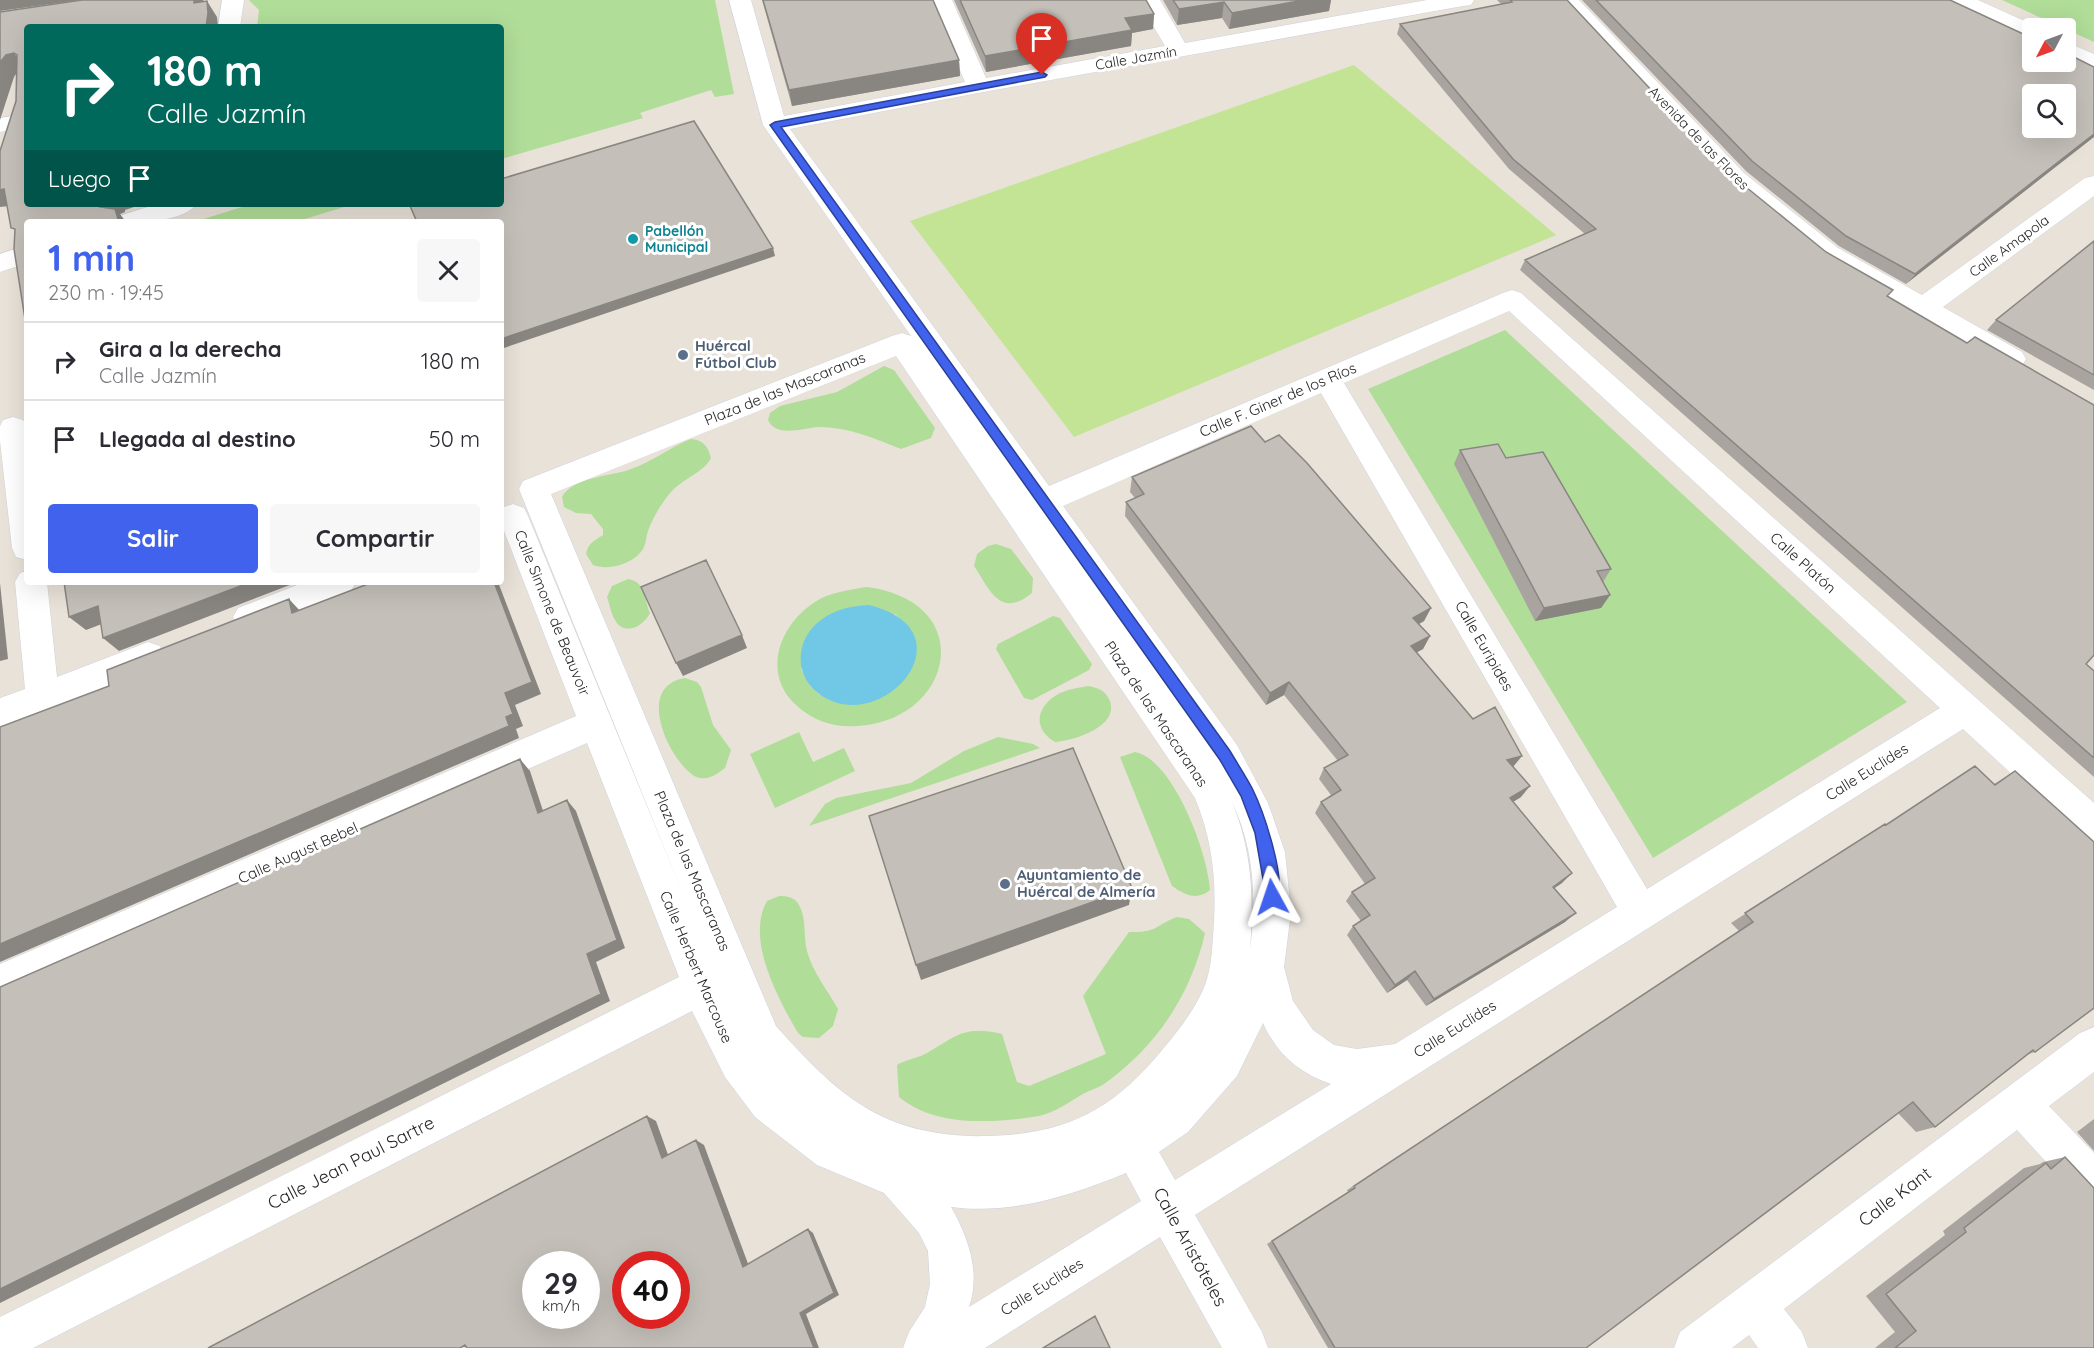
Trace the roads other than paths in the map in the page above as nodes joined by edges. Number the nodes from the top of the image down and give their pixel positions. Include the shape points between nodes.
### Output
1 (233, 0) edge
2 (740, 0) edge
3 (941, 0) edge
4 (1149, 0) edge
5 (1462, 0) edge
6 (1567, 0) edge
7 (1961, 0) edge
8 (1358, 9) edge
9 (229, 24) edge
10 (2022, 28) edge
11 (1179, 51) junction
12 (2076, 54) edge
13 (2094, 62) edge
14 (978, 86) junction
15 (775, 125) junction
16 (2094, 184) edge
17 (175, 207) edge
18 (137, 219) edge
19 (24, 255) edge
20 (0, 263) edge
21 (1512, 299) joint
22 (1923, 308) junction
23 (2034, 371) edge
24 (1327, 379) junction
25 (13, 428) edge
26 (1044, 501) junction
27 (504, 519) edge
28 (24, 522) edge
29 (31, 585) edge
30 (332, 585) edge
31 (219, 629) edge
32 (174, 646) edge
33 (42, 697) junction
34 (1965, 710) junction
35 (0, 713) edge
36 (596, 723) junction
37 (2094, 826) edge
38 (1641, 913) junction
39 (1266, 969) junction
40 (0, 983) edge
41 (701, 986) junction
42 (2094, 1047) edge
43 (1414, 1055) junction
44 (2019, 1103) junction
45 (1133, 1146) junction
46 (1012, 1158) joint
47 (900, 1180) junction
48 (2094, 1183) edge
49 (1168, 1208) junction
50 (1753, 1305) junction
51 (0, 1341) edge
52 (925, 1348) edge
53 (944, 1348) edge
54 (1246, 1348) edge
55 (1696, 1348) edge
56 (1786, 1348) edge

1 - 9 street
2 - 15 street
3 - 14 street
4 - 11 street
5 - 8 street, Calle Jazmín
6 - 22 street, Avenida de las Flores via 1735,178 1829,254
7 - 10 street
8 - 11 street, Calle Jazmín
11 - 14 street, Calle Jazmín
12 - 13 street
14 - 15 street, Calle Jazmín
15 - 26 street
16 - 22 street, Calle Amapola
17 - 18 street
19 - 20 street
21 - 24 street, Calle F. Giner de los Ríos
21 - 34 street, Calle Platón
22 - 23 street, Avenida de las Flores
24 - 26 street, Calle F. Giner de los Ríos
24 - 38 street, Calle Euripides
25 - 28 street
26 - 39 street via 1225,756 1247,793 1263,833 1271,877 1273,916
27 - 36 street, Calle Simone de Beauvoir via 513,516
29 - 33 street
30 - 31 street
32 - 33 street
33 - 35 street
34 - 37 street, Calle Platón
34 - 38 street, Calle Euclides
36 - 40 street, Calle August Bebel
36 - 41 street, Calle Herbert Marcouse
38 - 43 street, Calle Euclides
39 - 43 street via 1278,1013 1291,1035 1309,1053 1331,1065 1357,1071
39 - 45 street, Calle Herbert Marcouse via 1251,1014 1228,1058 1195,1098 1156,1132
41 - 47 street, Calle Herbert Marcouse via 737,1062 768,1101 806,1135 850,1162
41 - 51 street, Calle Jean Paul Sartre
42 - 44 street, Calle Kant
43 - 49 street, Calle Euclides
44 - 48 street
44 - 50 street, Calle Kant
45 - 47 street, Calle Herbert Marcouse via 1061,1179 1008,1189 953,1190
45 - 49 street, Calle Aristóteles
46 - 46 street, Plaza de las Mascaranas via 956,1156 915,1149 882,1137 810,1093 762,1040 534,489 902,343 1209,789 1223,824 1236,883 1227,976 1199,1034 1176,1066 1130,1112 1095,1134 1063,1149
47 - 52 street via 933,1217 947,1240 953,1269 950,1300 940,1328
49 - 53 street, Calle Euclides
49 - 54 street, Calle Aristóteles
50 - 55 street, Calle Kant
50 - 56 street

